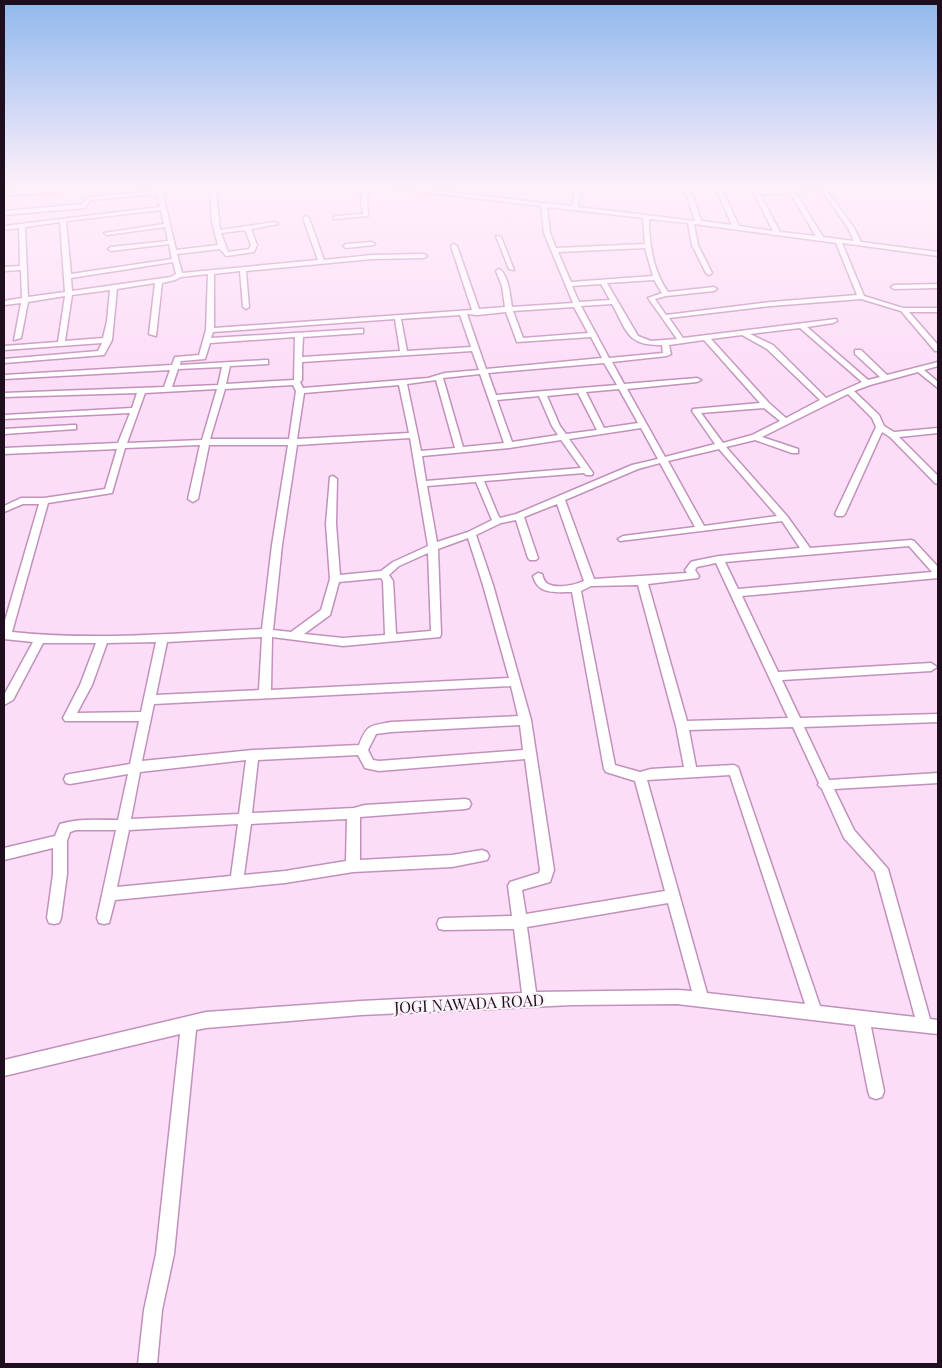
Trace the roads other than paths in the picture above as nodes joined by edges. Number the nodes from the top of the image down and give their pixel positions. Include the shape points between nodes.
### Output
1 (554, 250) edge
2 (23, 251) edge
3 (66, 251) edge
4 (185, 251) edge
5 (224, 251) edge
6 (252, 251) edge
7 (317, 251) edge
8 (456, 251) edge
9 (504, 251) edge
10 (649, 251) edge
11 (698, 251) edge
12 (842, 251) edge
13 (915, 251) edge
14 (174, 252) joint
15 (938, 254) edge
16 (424, 256) dead end
17 (176, 260) junction
18 (321, 262) junction
19 (24, 268) junction
20 (243, 268) junction
21 (4, 269) edge
22 (512, 269) dead end
23 (499, 270) dead end
24 (211, 271) junction
25 (709, 273) dead end
26 (178, 275) junction
27 (68, 276) junction
28 (657, 278) junction
29 (159, 281) junction
30 (603, 282) junction
31 (568, 284) junction
32 (938, 286) edge
33 (894, 287) dead end
34 (114, 288) junction
35 (714, 289) dead end
36 (666, 294) junction
37 (69, 295) junction
38 (861, 297) junction
39 (25, 300) junction
40 (614, 302) junction
41 (4, 303) edge
42 (576, 305) junction
43 (246, 308) dead end
44 (903, 310) junction
45 (938, 310) edge
46 (509, 311) junction
47 (477, 312) junction
48 (464, 314) junction
49 (664, 317) junction
50 (398, 319) junction
51 (833, 321) dead end
52 (801, 324) junction
53 (210, 330) junction
54 (360, 331) dead end
55 (743, 333) junction
56 (153, 334) dead end
57 (593, 334) junction
58 (299, 335) junction
59 (17, 338) dead end
60 (706, 338) junction
61 (680, 339) junction
62 (108, 340) junction
63 (206, 341) junction
64 (61, 343) junction
65 (665, 343) junction
66 (936, 344) edge
67 (4, 348) edge
68 (475, 349) junction
69 (858, 352) dead end
70 (404, 353) junction
71 (607, 359) junction
72 (298, 360) junction
73 (4, 361) edge
74 (265, 362) dead end
75 (938, 364) edge
76 (226, 365) junction
77 (175, 368) junction
78 (920, 370) junction
79 (483, 372) junction
80 (4, 377) edge
81 (439, 377) junction
82 (885, 378) junction
83 (697, 380) dead end
84 (296, 382) junction
85 (403, 383) junction
86 (867, 383) junction
87 (623, 386) junction
88 (938, 386) edge
89 (223, 387) junction
90 (167, 389) junction
91 (581, 390) junction
92 (142, 391) junction
93 (300, 391) junction
94 (849, 391) junction
95 (542, 394) junction
96 (4, 395) edge
97 (492, 398) junction
98 (825, 401) junction
99 (766, 405) junction
100 (134, 410) junction
101 (4, 417) edge
102 (785, 421) junction
103 (644, 425) junction
104 (880, 427) junction
105 (73, 428) dead end
106 (601, 430) junction
107 (938, 430) edge
108 (4, 432) edge
109 (414, 435) junction
110 (893, 435) junction
111 (565, 437) junction
112 (755, 437) junction
113 (294, 441) junction
114 (205, 442) junction
115 (122, 445) junction
116 (509, 445) junction
117 (720, 445) junction
118 (460, 450) junction
119 (795, 451) dead end
120 (4, 452) edge
121 (417, 454) junction
122 (662, 459) junction
123 (586, 470) junction
124 (333, 479) dead end
125 (479, 479) junction
126 (598, 481) junction
127 (938, 481) edge
128 (423, 484) junction
129 (193, 499) dead end
130 (560, 499) junction
131 (44, 501) junction
132 (4, 509) edge
133 (840, 514) dead end
134 (519, 516) junction
135 (784, 518) junction
136 (498, 522) junction
137 (701, 529) junction
138 (470, 534) junction
139 (623, 539) dead end
140 (433, 547) junction
141 (807, 551) junction
142 (533, 558) dead end
143 (718, 559) junction
144 (384, 574) junction
145 (938, 574) edge
146 (538, 576) dead end
147 (335, 579) junction
148 (642, 581) junction
149 (590, 583) junction
150 (576, 590) junction
151 (734, 593) junction
152 (267, 633) junction
153 (5, 635) edge
154 (293, 636) junction
155 (162, 638) junction
156 (391, 638) junction
157 (40, 639) junction
158 (102, 639) junction
159 (931, 667) dead end
160 (773, 676) junction
161 (516, 682) junction
162 (265, 695) junction
163 (149, 700) junction
164 (4, 701) edge
165 (146, 716) junction
166 (938, 718) edge
167 (525, 720) junction
168 (795, 723) junction
169 (682, 726) junction
170 (362, 750) junction
171 (529, 754) junction
172 (253, 755) junction
173 (135, 768) junction
174 (691, 771) junction
175 (640, 777) junction
176 (70, 778) dead end
177 (938, 778) edge
178 (824, 785) junction
179 (465, 804) dead end
180 (354, 813) junction
181 (244, 817) junction
182 (123, 824) junction
183 (60, 841) junction
184 (4, 854) edge
185 (482, 856) dead end
186 (353, 866) junction
187 (238, 881) junction
188 (109, 894) junction
189 (672, 896) junction
190 (54, 918) dead end
191 (104, 918) dead end
192 (519, 922) junction
193 (444, 924) dead end
194 (701, 999) junction
195 (530, 1000) junction
196 (815, 1012) junction
197 (861, 1017) junction
198 (189, 1024) junction
199 (932, 1026) edge
200 (4, 1068) edge
201 (876, 1091) dead end
202 (148, 1364) edge

1 - 31 street
2 - 19 street
3 - 27 street
4 - 14 street
5 - 6 street via 226,254
7 - 18 street
8 - 47 street
9 - 22 street
10 - 28 street
11 - 25 street
12 - 38 street
13 - 15 street
14 - 17 street
16 - 18 street
17 - 26 street
17 - 27 street via 112,266
18 - 20 street
19 - 21 street
19 - 39 street
20 - 24 street
20 - 43 street
23 - 46 street
24 - 26 street
24 - 53 street
26 - 29 street
27 - 37 street
28 - 30 street
28 - 36 street
29 - 34 street
29 - 56 street
30 - 31 street
30 - 40 street
31 - 42 street
32 - 33 street
34 - 37 street
34 - 62 street
35 - 36 street
36 - 49 street via 651,298
37 - 39 street
37 - 64 street
38 - 44 street
38 - 49 street
39 - 41 street
39 - 59 street
40 - 42 street
40 - 65 street via 636,340
42 - 46 street
42 - 57 street
44 - 45 street
44 - 66 street
46 - 47 street
46 - 57 street via 520,340
47 - 48 street
48 - 50 street
48 - 68 street
49 - 61 street
50 - 53 street
50 - 70 street
51 - 52 street
52 - 55 street
52 - 86 street
53 - 63 street
54 - 58 street
55 - 60 street
55 - 98 street via 770,347
57 - 71 street
58 - 63 street
58 - 72 street
60 - 61 street
60 - 99 street
61 - 65 street
62 - 64 street
62 - 73 street via 101,353
63 - 77 street via 202,357 178,359
64 - 67 street
65 - 71 street via 667,354
68 - 70 street
68 - 79 street
69 - 82 street
70 - 72 street
71 - 79 street
71 - 87 street
72 - 84 street
74 - 76 street
75 - 78 street
76 - 77 street
76 - 89 street
77 - 80 street
77 - 90 street
78 - 82 street
78 - 88 street
79 - 81 street
79 - 97 street
81 - 85 street
81 - 118 street
82 - 86 street
83 - 87 street
84 - 89 street
84 - 93 street
85 - 93 street
85 - 109 street
86 - 94 street
87 - 91 street
87 - 103 street
89 - 90 street
89 - 114 street
90 - 92 street
91 - 95 street
91 - 106 street
92 - 96 street
92 - 100 street
93 - 113 street
94 - 98 street
94 - 104 street via 876,417
95 - 97 street
95 - 111 street via 556,426
97 - 116 street
98 - 102 street
99 - 102 street
99 - 117 street via 696,410
100 - 101 street
100 - 115 street
102 - 112 street
103 - 106 street
103 - 122 street
104 - 110 street
104 - 133 street
105 - 108 street
106 - 111 street
107 - 110 street
109 - 113 street
109 - 121 street
110 - 127 street
111 - 116 street
111 - 123 street
112 - 117 street
112 - 119 street
113 - 114 street
113 - 152 street
114 - 115 street
114 - 129 street
115 - 120 street
115 - 131 street via 109,491
116 - 118 street
117 - 122 street
117 - 135 street
118 - 121 street
121 - 128 street
122 - 126 street
122 - 137 street
123 - 125 street
123 - 126 street
124 - 147 street via 331,524
125 - 128 street
125 - 136 street
126 - 130 street
128 - 140 street
130 - 134 street
130 - 149 street
131 - 132 street via 21,501
131 - 153 street
134 - 136 street
134 - 142 street
135 - 137 street
135 - 141 street
136 - 138 street
137 - 139 street
138 - 140 street
138 - 161 street
140 - 144 street via 396,564
140 - 156 street via 436,634
141 - 143 street
141 - 145 street via 911,543
143 - 148 street via 694,564 690,570 694,576
143 - 151 street
144 - 147 street
144 - 156 street via 388,581
145 - 151 street
146 - 150 street via 546,588
147 - 154 street via 326,612
148 - 149 street
148 - 169 street
149 - 150 street
150 - 175 street via 610,770
151 - 160 street
152 - 154 street
152 - 155 street
152 - 162 street
153 - 157 street
154 - 156 street via 343,642
155 - 158 street
155 - 163 street
157 - 158 street
157 - 164 street
158 - 165 street via 86,685 69,718
159 - 160 street
160 - 168 street
161 - 162 street
161 - 167 street
162 - 163 street
163 - 165 street
165 - 173 street
166 - 168 street
167 - 170 street via 372,730
167 - 171 street
168 - 169 street
168 - 178 street
169 - 174 street
170 - 171 street via 369,765 379,766
170 - 172 street
171 - 192 street via 547,870 545,878 514,886
172 - 173 street
172 - 181 street
173 - 176 street
173 - 182 street
174 - 175 street
174 - 196 street via 734,770
175 - 189 street
177 - 178 street
178 - 199 street via 848,834 881,869
179 - 180 street
180 - 181 street
180 - 186 street
181 - 182 street
181 - 187 street
182 - 183 street via 76,825 65,828
182 - 188 street
183 - 184 street
183 - 190 street via 60,874
185 - 186 street via 452,861
186 - 187 street
187 - 188 street
188 - 191 street
189 - 192 street
189 - 194 street
192 - 193 street
192 - 195 street
194 - 195 street, JOGI NAWADA ROAD
194 - 196 street, JOGI NAWADA ROAD
195 - 198 street, JOGI NAWADA ROAD via 361,1008
196 - 197 street, JOGI NAWADA ROAD
197 - 199 street, JOGI NAWADA ROAD
197 - 201 street
198 - 200 street, JOGI NAWADA ROAD
198 - 202 street via 165,1254 153,1310

